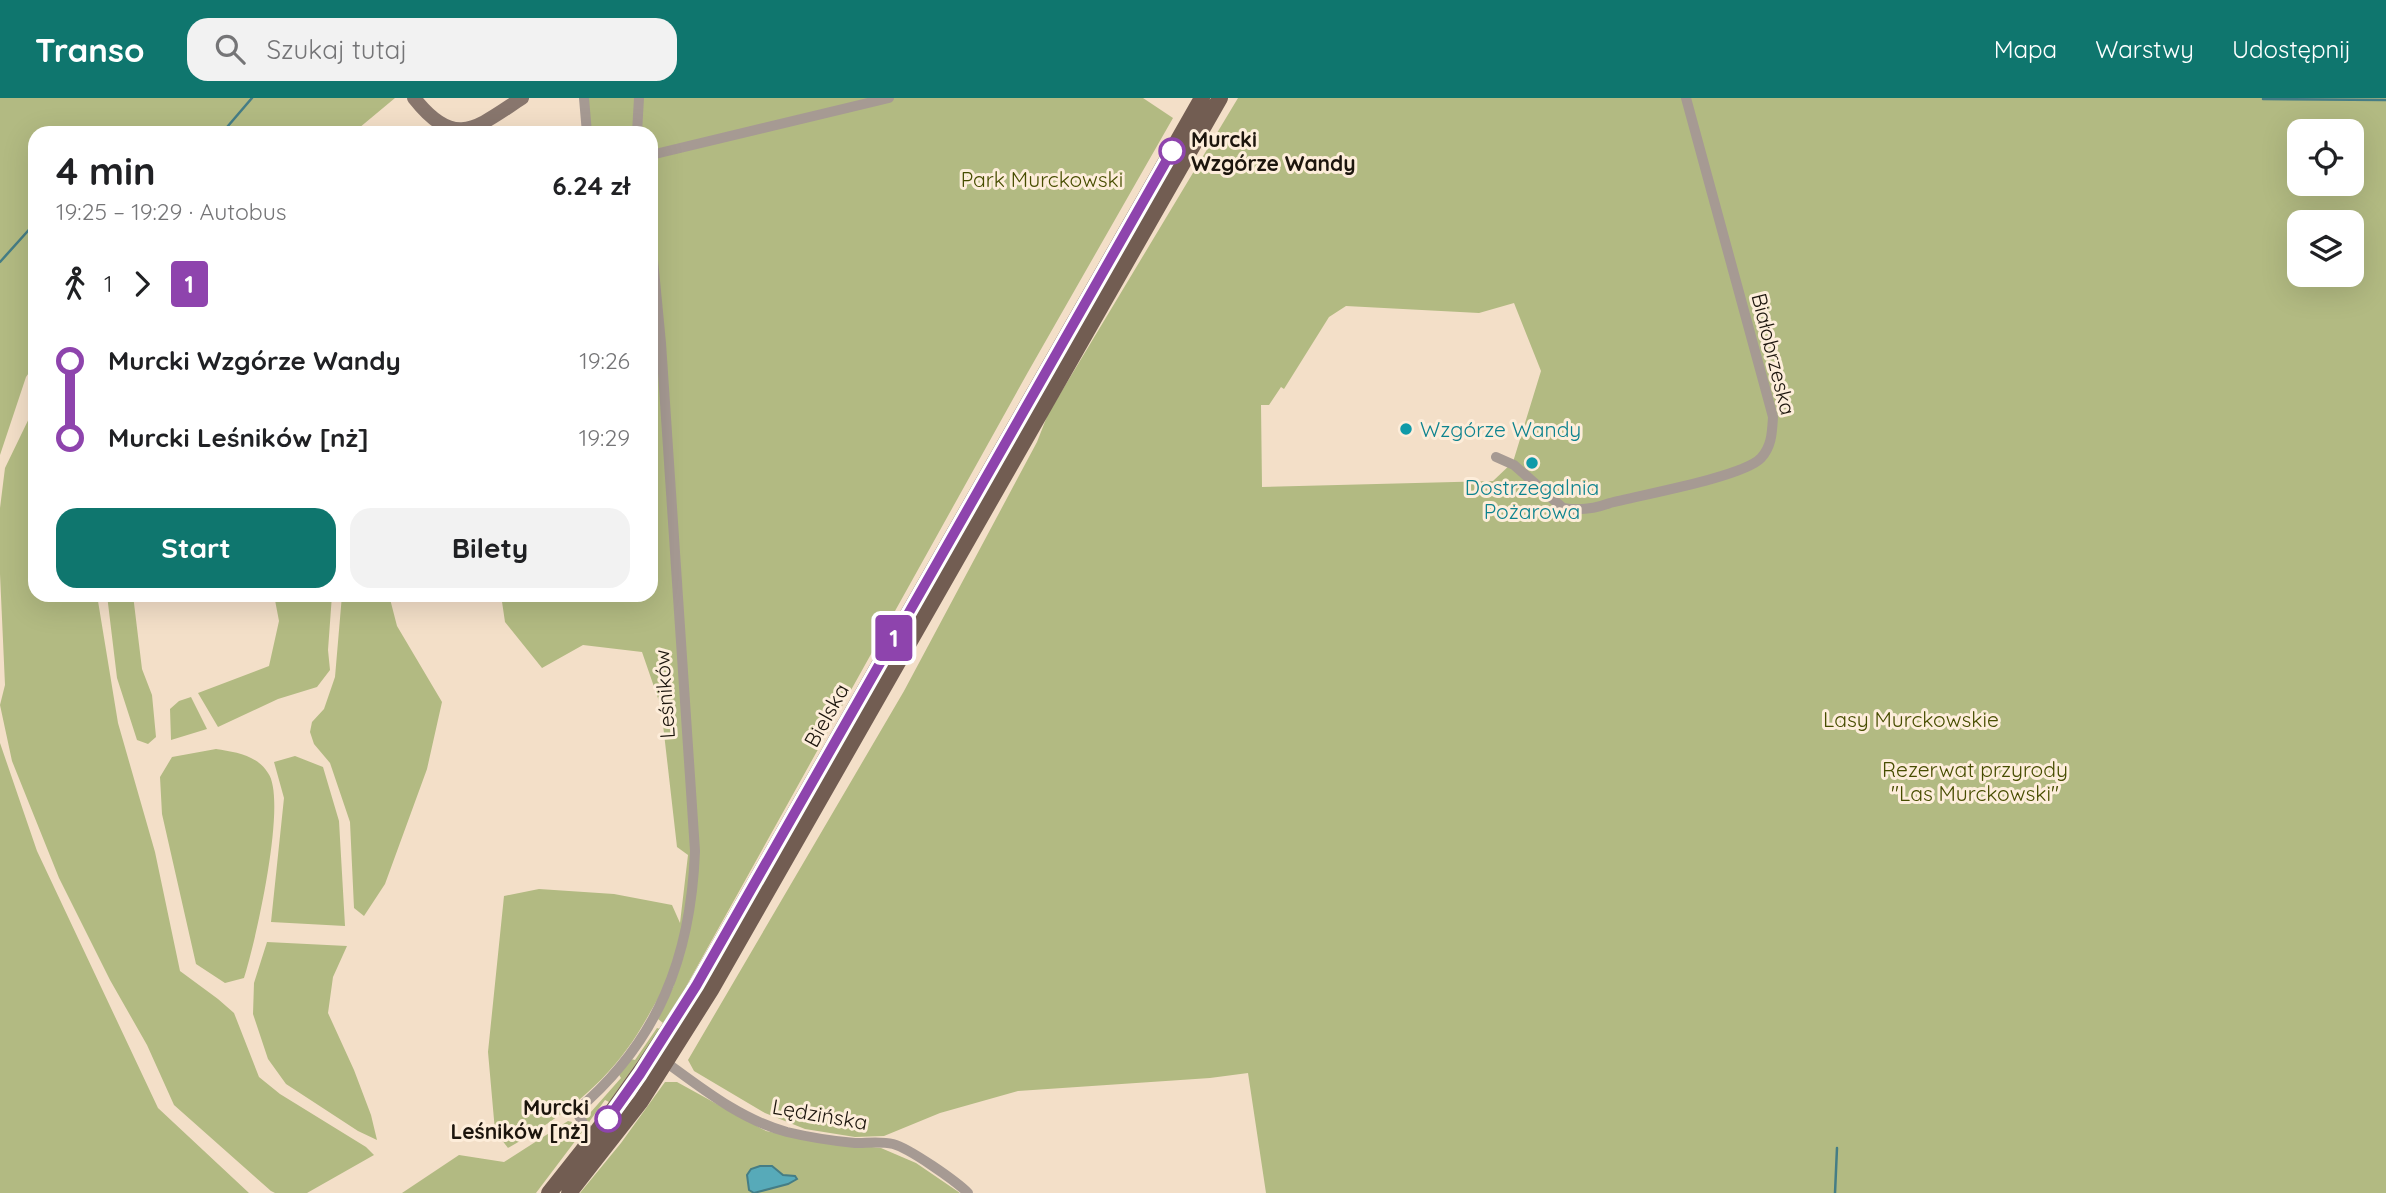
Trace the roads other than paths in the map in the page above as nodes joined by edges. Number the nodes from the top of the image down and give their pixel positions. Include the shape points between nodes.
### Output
1 (414, 98) edge
2 (522, 98) edge
3 (584, 98) edge
4 (639, 98) edge
5 (889, 98) edge
6 (1202, 98) edge
7 (1220, 98) edge
8 (1686, 98) edge
9 (446, 126) edge
10 (476, 126) edge
11 (586, 126) edge
12 (637, 126) edge
13 (658, 153) edge
14 (658, 312) edge
15 (1496, 457) dead end
16 (667, 1063) junction
17 (595, 1136) junction
18 (549, 1193) edge
19 (569, 1193) edge
20 (968, 1193) edge

1 - 9 street via 432,119
2 - 10 street
3 - 11 street
4 - 12 street
5 - 13 street
6 - 17 main road, Bielska via 696,986
7 - 16 main road, Bielska
8 - 15 street, Białobrzeska via 1773,417 1768,447 1752,465 1732,472 1573,510 1563,508 1514,465
14 - 17 street, Leśników via 694,878 687,929 667,993 629,1055 576,1111
16 - 19 main road, Bielska
16 - 20 street, Lędzińska via 758,1122 788,1132 892,1143
17 - 18 main road, Bielska

